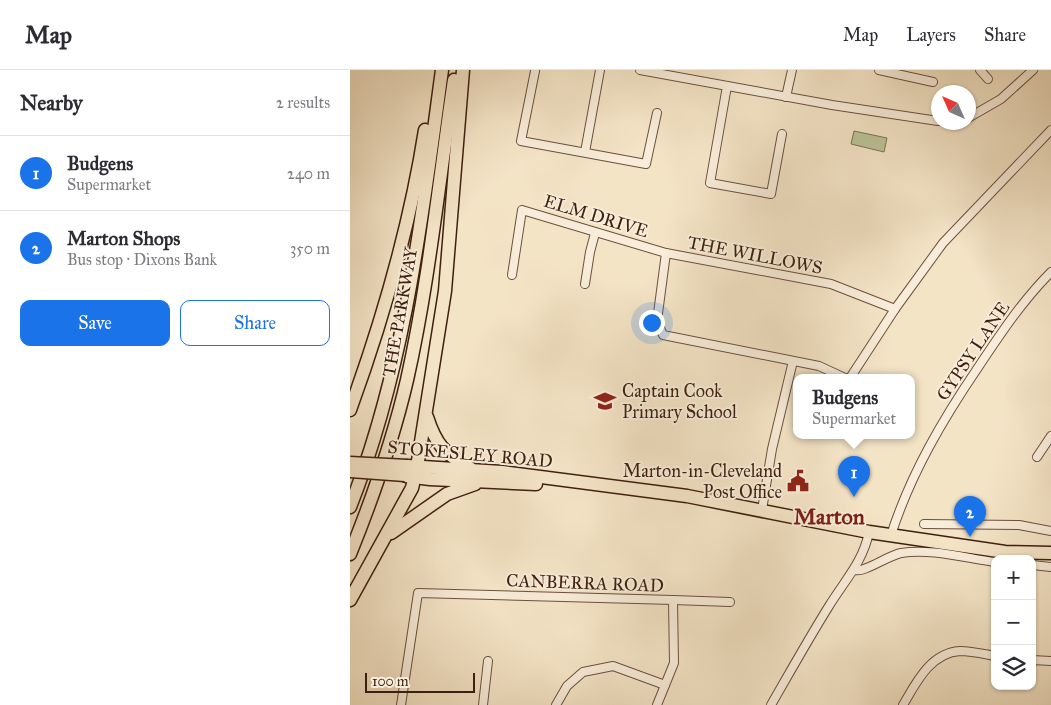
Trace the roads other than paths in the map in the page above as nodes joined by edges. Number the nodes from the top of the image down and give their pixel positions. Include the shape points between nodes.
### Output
1 (437, 70) edge
2 (442, 70) edge
3 (455, 70) edge
4 (463, 70) edge
5 (600, 70) edge
6 (640, 70) edge
7 (792, 70) edge
8 (879, 70) edge
9 (980, 70) edge
10 (1033, 70) edge
11 (534, 71) edge
12 (656, 71) edge
13 (988, 79) dead end
14 (933, 82) dead end
15 (727, 86) junction
16 (786, 97) junction
17 (657, 113) dead end
18 (976, 113) edge
19 (931, 120) edge
20 (1051, 130) edge
21 (782, 134) dead end
22 (585, 152) junction
23 (595, 234) junction
24 (666, 254) junction
25 (1051, 272) edge
26 (512, 275) dead end
27 (585, 284) dead end
28 (895, 309) junction
29 (793, 361) junction
30 (836, 374) edge
31 (853, 374) edge
32 (350, 410) edge
33 (426, 414) junction
34 (1051, 436) edge
35 (1037, 458) dead end
36 (350, 463) edge
37 (471, 469) junction
38 (350, 471) edge
39 (411, 471) junction
40 (502, 477) junction
41 (482, 482) junction
42 (350, 507) edge
43 (762, 510) junction
44 (1051, 531) edge
45 (868, 532) junction
46 (928, 533) dead end
47 (891, 535) junction
48 (387, 536) junction
49 (350, 554) edge
50 (1051, 554) edge
51 (991, 562) edge
52 (1036, 565) edge
53 (1051, 567) edge
54 (855, 570) junction
55 (350, 600) edge
56 (673, 600) junction
57 (730, 602) dead end
58 (991, 655) edge
59 (488, 661) dead end
60 (1036, 661) edge
61 (1051, 663) edge
62 (666, 685) junction
63 (401, 705) edge
64 (483, 705) edge
65 (556, 705) edge
66 (657, 705) edge
67 (771, 705) edge
68 (903, 705) edge

1 - 32 highway via 409,218 372,349
2 - 42 highway, THE PARKWAY via 418,237 396,356 369,454
3 - 49 highway, THE PARKWAY via 407,380 388,450
4 - 33 highway via 445,291
5 - 22 street
6 - 12 street
7 - 16 street
8 - 14 street
9 - 13 street
10 - 18 street via 1001,99
11 - 22 street via 522,140
12 - 15 street
15 - 16 street
15 - 21 street via 710,183 771,194
16 - 19 street
17 - 22 street via 646,164
20 - 28 street via 943,243
23 - 24 street, ELM DRIVE
23 - 26 street, ELM DRIVE via 522,210
23 - 27 street
24 - 28 street, THE WILLOWS via 831,284
24 - 29 street, THE WILLOWS via 656,321 663,335
25 - 47 street, GYPSY LANE via 997,339 935,435 912,481
28 - 31 street
29 - 30 street, THE WILLOWS via 819,366
29 - 43 street via 772,449
33 - 37 highway via 440,447
33 - 39 highway
34 - 35 street
36 - 39 highway, STOKESLEY ROAD, bridge
37 - 39 highway, STOKESLEY ROAD
37 - 40 highway, STOKESLEY ROAD
38 - 39 highway, STOKESLEY ROAD, bridge
39 - 41 highway
39 - 48 highway via 412,488
40 - 41 highway
40 - 43 highway via 562,485 586,483 688,496
41 - 48 highway via 447,494
43 - 45 highway
44 - 46 street via 1019,525 927,524
45 - 47 highway
45 - 54 street via 865,550
47 - 50 highway via 1004,552
48 - 55 highway
51 - 54 street via 910,552 882,559 864,571
52 - 53 street
54 - 67 street via 831,603
56 - 57 street
56 - 62 street, CANBERRA ROAD via 674,663
56 - 63 street, CANBERRA ROAD via 418,593
58 - 68 street via 959,651 938,658 924,670
59 - 64 street
60 - 61 street
62 - 65 street via 613,666 583,672 567,686
62 - 66 street, CANBERRA ROAD

